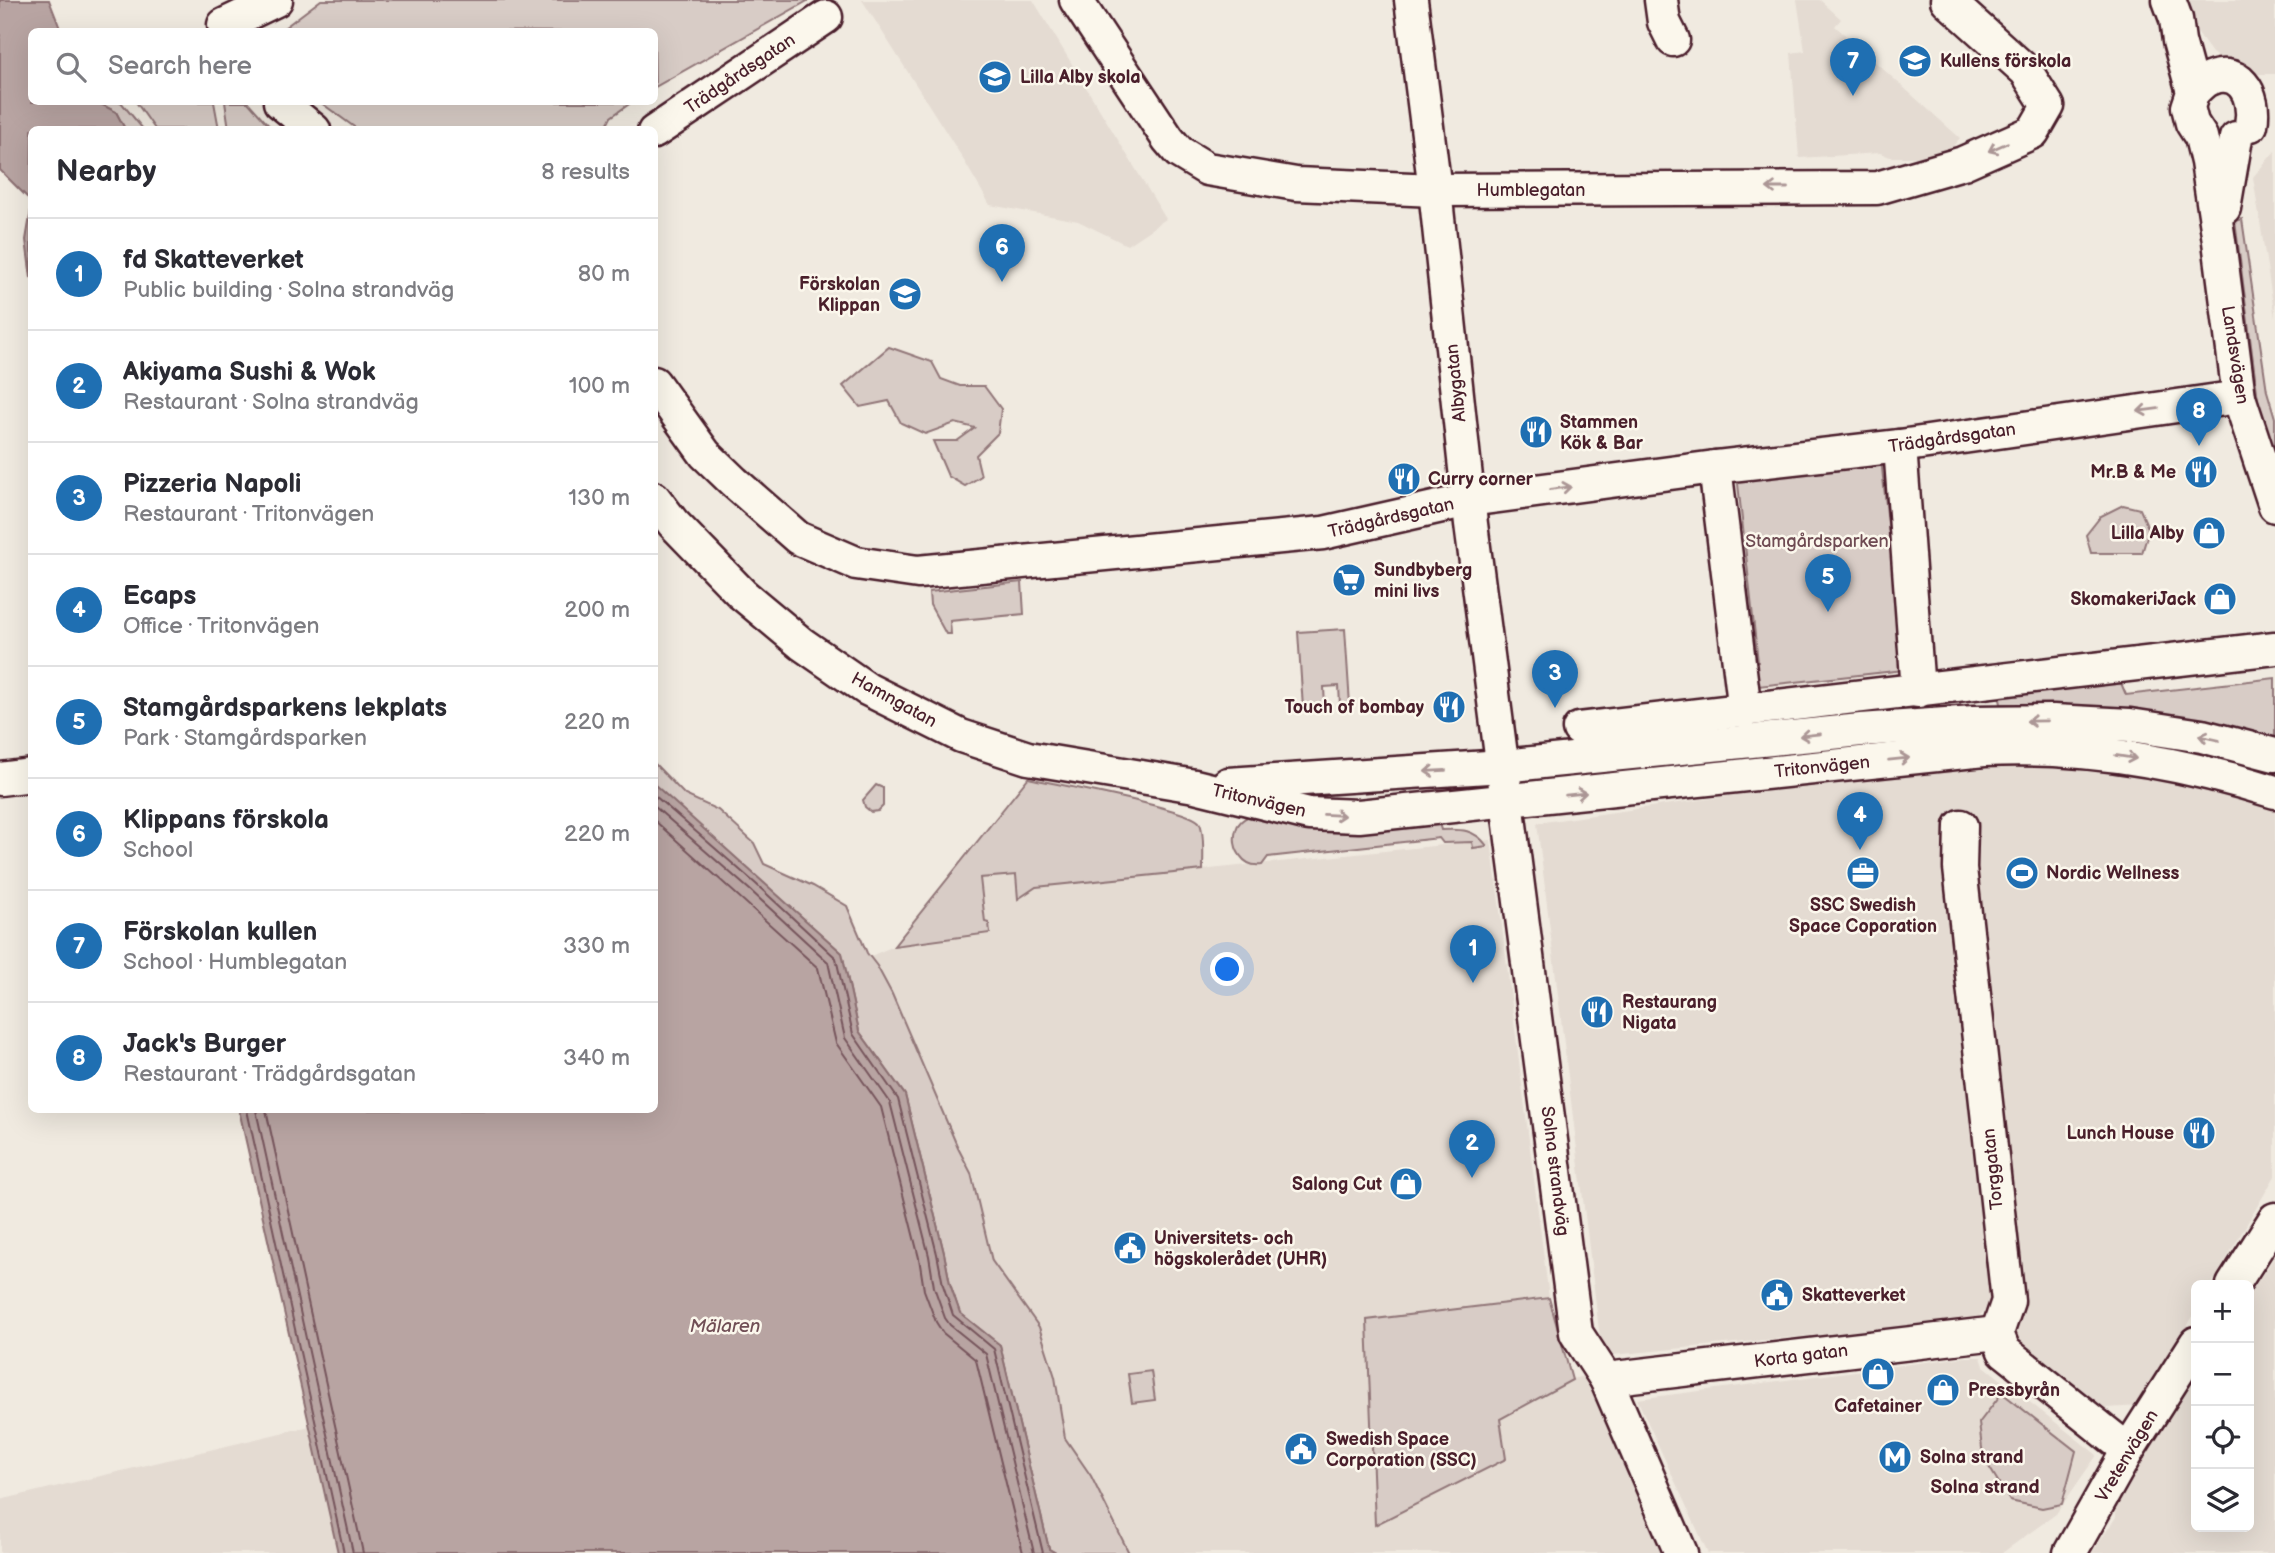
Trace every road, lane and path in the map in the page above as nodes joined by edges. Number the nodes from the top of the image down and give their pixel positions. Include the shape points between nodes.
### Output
1 (276, 0) edge
2 (1076, 0) edge
3 (1411, 0) edge
4 (1661, 0) edge
5 (1947, 0) edge
6 (2173, 10) edge
7 (827, 17) dead end
8 (220, 18) edge
9 (1673, 40) dead end
10 (2248, 84) edge
11 (2193, 92) junction
12 (284, 105) edge
13 (2254, 125) edge
14 (309, 126) edge
15 (658, 129) edge
16 (2201, 137) junction
17 (1435, 190) junction
18 (2219, 241) junction
19 (658, 389) edge
20 (2239, 397) junction
21 (1900, 446) junction
22 (1715, 467) junction
23 (1469, 500) junction
24 (658, 503) edge
25 (2275, 506) edge
26 (2275, 648) edge
27 (1918, 691) junction
28 (1745, 711) junction
29 (1578, 729) dead end
30 (2275, 755) edge
31 (1503, 766) junction
32 (28, 776) edge
33 (0, 779) edge
34 (1195, 786) junction
35 (2275, 792) edge
36 (1508, 801) junction
37 (1961, 826) dead end
38 (2275, 1219) edge
39 (2236, 1280) edge
40 (1997, 1333) junction
41 (2191, 1351) edge
42 (1606, 1379) junction
43 (2128, 1450) junction
44 (2076, 1543) edge
45 (1681, 1553) edge
46 (2044, 1553) edge

1 - 8 street
2 - 17 street, Humblegatan via 1168,139 1179,152 1207,169 1296,184
3 - 17 street, Albygatan
4 - 9 street
5 -> 17 street, Humblegatan via 2026,71 2048,106 2033,132 1963,163 1877,188
6 - 10 street, Landsvägen via 2203,55
6 - 11 street, Landsvägen
7 - 15 street, Trädgårdsgatan
10 - 11 street via 2206,81
10 - 13 street, Landsvägen
11 - 16 street, Landsvägen via 2188,107
12 - 14 street
13 - 16 street via 2225,141
13 - 18 street, Landsvägen via 2231,162
16 - 18 street, Landsvägen
17 - 23 street, Albygatan
18 - 20 street, Landsvägen
19 - 23 street, Trädgårdsgatan via 705,454 798,538 856,563 918,572 1324,533
20 -> 21 street, Trädgårdsgatan
20 - 25 street, Landsvägen
21 - 22 street, Trädgårdsgatan
21 - 27 street
23 -> 22 street, Trädgårdsgatan
22 - 28 street
23 - 31 street, Albygatan
24 - 34 street, Hamngatan via 742,594 802,644 867,689 961,736 1028,758
26 - 27 street
27 - 28 street
28 - 29 street
30 -> 31 street, Tritonvägen via 2202,736 2130,725 1974,722
31 -> 34 street, Tritonvägen
31 - 36 street, Solna strandväg
32 - 33 street
34 -> 36 street, Tritonvägen via 1309,814 1346,816
36 -> 35 street, Tritonvägen via 2018,748 2126,756 2196,769
36 - 42 street, Solna strandväg via 1576,1333
37 - 40 street, Torggatan via 1960,868 2008,1301
38 - 39 street
40 - 42 street, Korta gatan
40 - 43 street via 2004,1352
41 - 43 street, Vretenvägen
42 - 45 street, Solna strandväg
43 - 44 street, Vretenvägen
44 - 46 street, Vretenvägen

